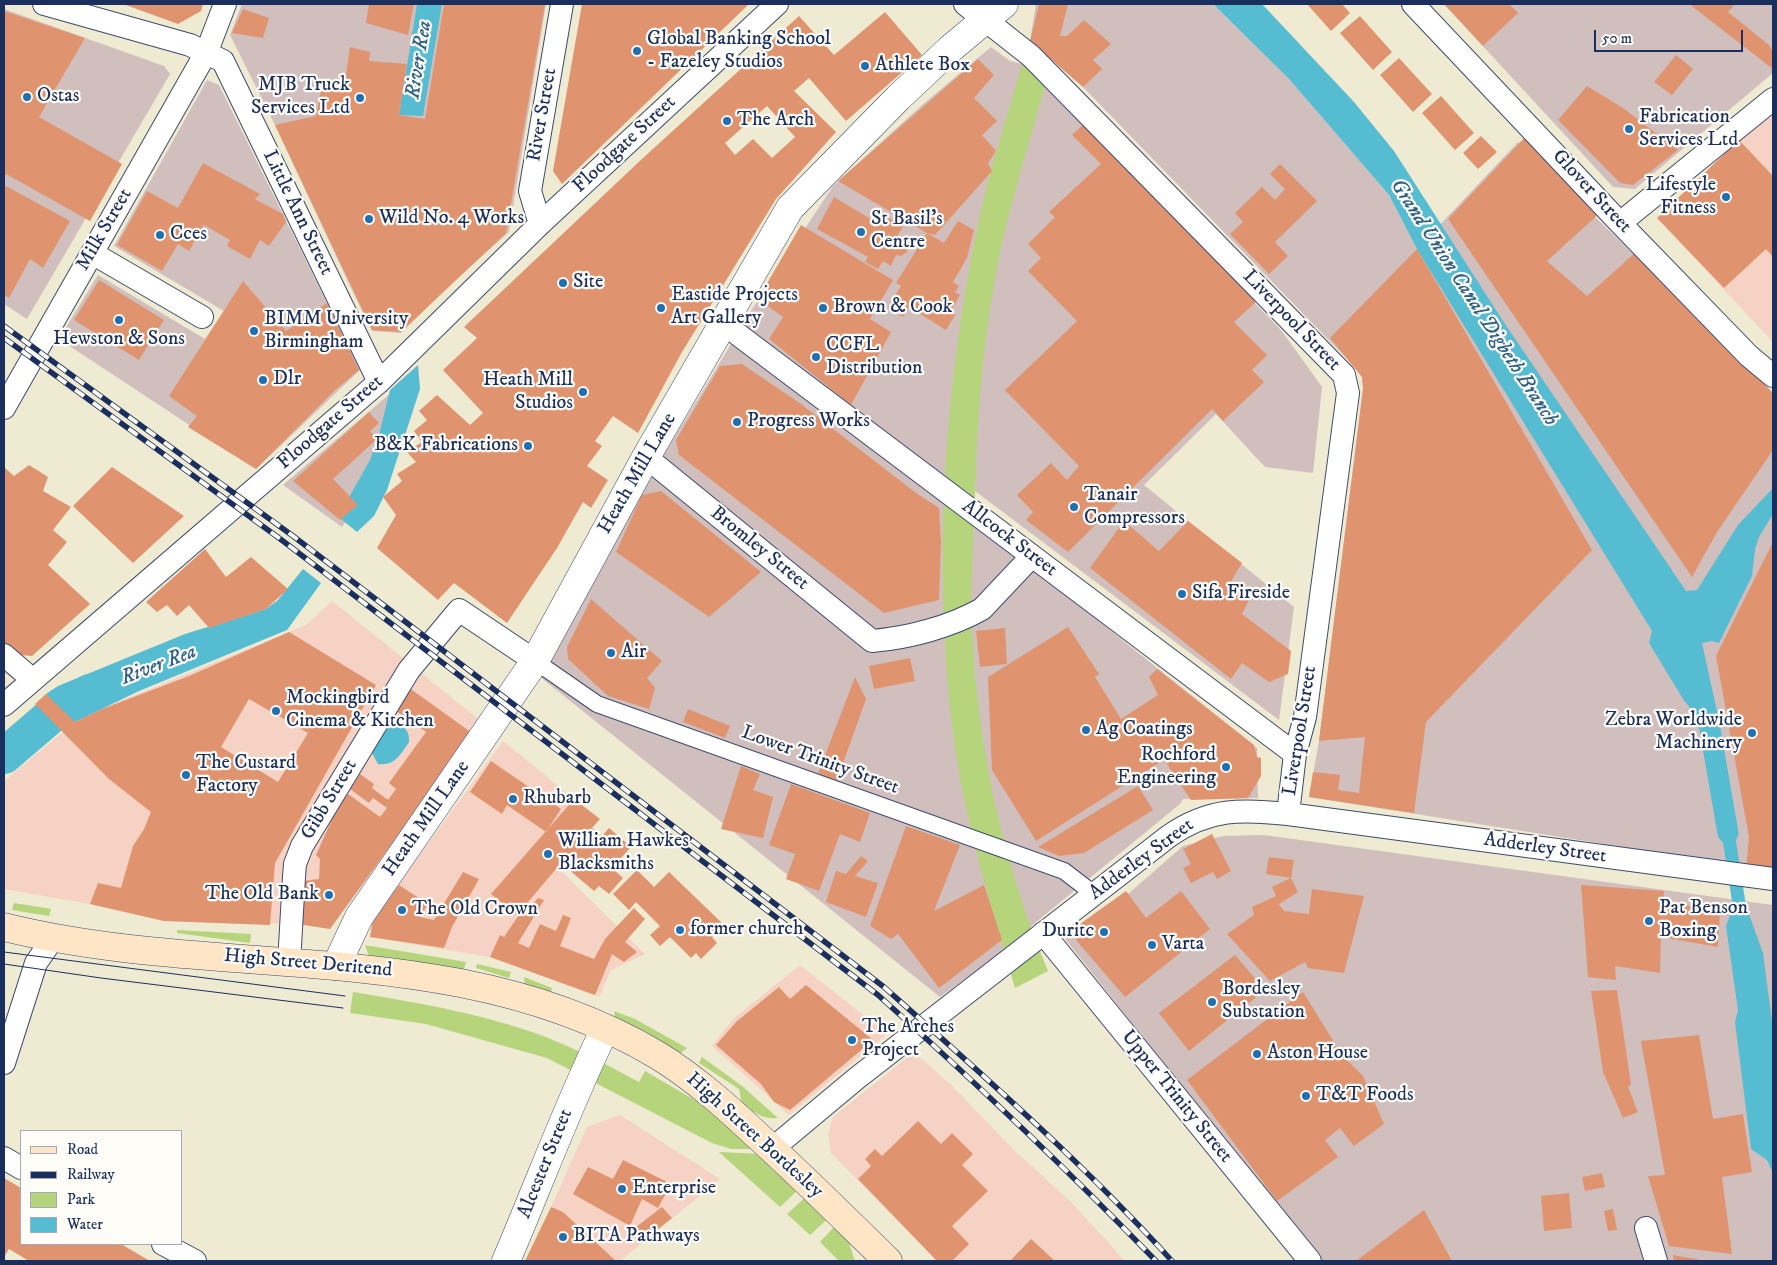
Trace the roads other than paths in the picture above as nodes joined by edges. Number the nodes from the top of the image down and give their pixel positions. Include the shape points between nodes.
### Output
1 (44, 4) edge
2 (225, 4) edge
3 (562, 4) edge
4 (777, 4) edge
5 (965, 4) edge
6 (1413, 4) edge
7 (995, 12) edge
8 (207, 51) junction
9 (1773, 99) edge
10 (1620, 223) junction
11 (540, 224) junction
12 (92, 253) junction
13 (202, 317) dead end
14 (724, 324) junction
15 (1773, 376) edge
16 (379, 382) junction
17 (4, 408) edge
18 (646, 457) junction
19 (1032, 556) junction
20 (4, 655) edge
21 (535, 661) junction
22 (33, 680) junction
23 (4, 705) edge
24 (1294, 754) junction
25 (1288, 814) junction
26 (1765, 878) edge
27 (1094, 894) junction
28 (4, 927) edge
29 (1043, 934) junction
30 (54, 937) junction
31 (289, 962) junction
32 (336, 966) junction
33 (605, 1029) junction
34 (4, 1064) edge
35 (772, 1149) junction
36 (4, 1158) edge
37 (20, 1167) edge
38 (1646, 1228) dead end
39 (165, 1245) edge
40 (870, 1251) edge
41 (195, 1261) edge
42 (506, 1261) edge
43 (888, 1261) edge
44 (1310, 1261) edge
45 (1656, 1261) edge

1 - 8 street
2 - 8 street, Milk Street
3 - 11 street, River Street via 530,191
4 - 11 street, Floodgate Street
5 - 7 street, Liverpool Street
6 - 10 street, Glover Street
7 - 14 street, Heath Mill Lane via 898,98 790,208
7 - 24 street, Liverpool Street via 1031,56 1344,375 1348,393 1305,717
8 - 12 street, Milk Street
8 - 16 street, Little Ann Street via 223,61
9 - 10 street
10 - 15 street, Glover Street via 1749,356
11 - 16 street, Floodgate Street
12 - 13 street
12 - 17 street, Milk Street
14 - 18 street, Heath Mill Lane
14 - 19 street, Allcock Street
16 - 22 street, Floodgate Street
18 - 19 street, Bromley Street via 872,640 889,640 934,628 982,610
18 - 21 street, Heath Mill Lane
19 - 24 street, Allcock Street
20 - 22 street
21 - 27 street, Lower Trinity Street via 597,704 1064,871
21 - 31 street, Gibb Street via 459,610 409,670 302,846 294,877
21 - 32 street, Heath Mill Lane via 359,917
22 - 23 street, Floodgate Street
24 - 25 street, Liverpool Street
25 - 26 street, Adderley Street
25 - 27 street, Adderley Street via 1256,810 1198,818 1169,836
27 - 29 street, Adderley Street
28 - 30 main road, High Street Deritend
29 - 35 street, Adderley Street via 857,1078
29 - 44 street, Upper Trinity Street
30 - 31 main road, High Street Deritend via 127,948
30 - 34 street via 36,963
31 - 32 main road, High Street Deritend
32 - 33 main road, High Street Deritend via 386,970 515,994
33 - 35 main road, High Street Bordesley via 683,1072
33 - 42 street, Alcester Street
35 - 40 main road, High Street Bordesley
36 - 37 street
38 - 45 street
39 - 41 street
40 - 43 main road, High Street Bordesley

